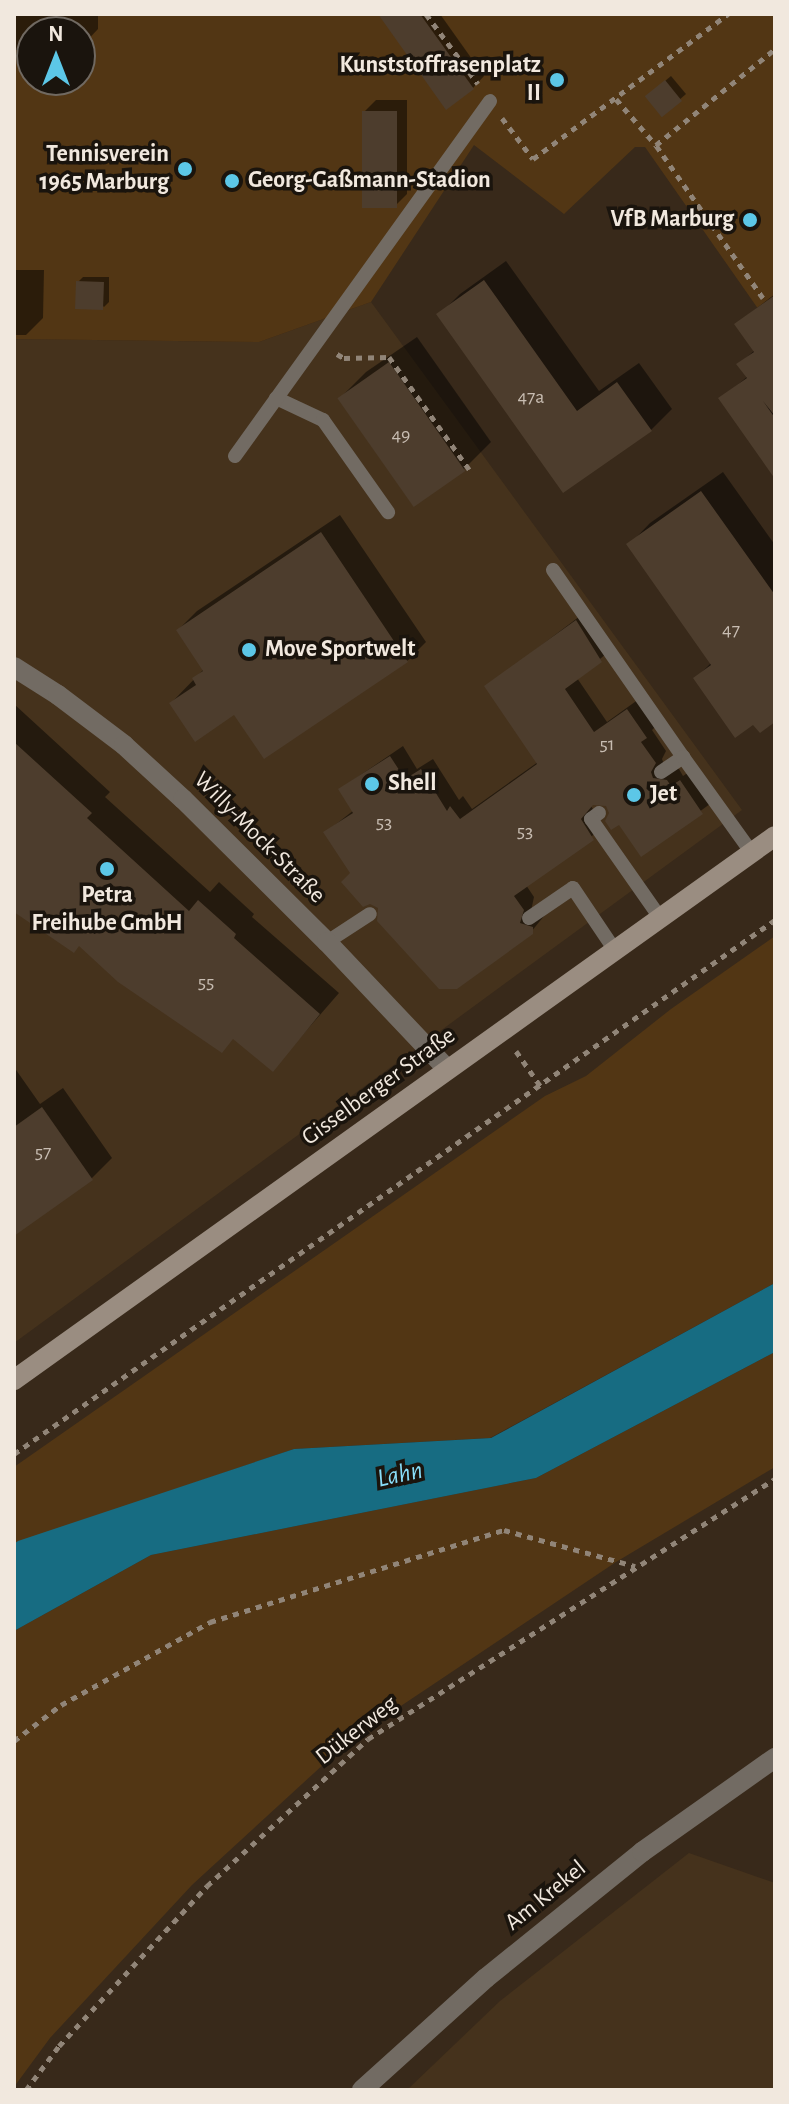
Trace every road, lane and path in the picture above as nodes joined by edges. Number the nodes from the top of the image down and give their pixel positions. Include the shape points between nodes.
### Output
1 (426, 14) edge
2 (728, 14) edge
3 (775, 49) edge
4 (616, 99) junction
5 (490, 101) junction
6 (656, 145) junction
7 (763, 298) dead end
8 (315, 342) junction
9 (276, 398) junction
10 (235, 456) dead end
11 (469, 469) dead end
12 (388, 512) dead end
13 (553, 570) dead end
14 (14, 667) edge
15 (683, 757) junction
16 (661, 772) dead end
17 (599, 813) dead end
18 (775, 836) edge
19 (752, 853) junction
20 (370, 914) dead end
21 (529, 918) dead end
22 (661, 919) junction
23 (775, 920) edge
24 (327, 942) junction
25 (616, 952) junction
26 (502, 1031) junction
27 (446, 1068) junction
28 (541, 1087) junction
29 (14, 1380) edge
30 (14, 1454) edge
31 (775, 1479) edge
32 (635, 1566) junction
33 (14, 1741) edge
34 (775, 1758) edge
35 (26, 2090) edge
36 (362, 2090) edge

1 - 5 path
2 - 4 path
3 - 6 path
4 - 5 path via 533,159
4 - 6 path
5 - 8 lane
6 - 7 path
8 - 9 lane
8 - 11 path via 344,358 389,357
9 - 10 lane
9 - 12 lane via 323,420
13 - 15 lane
14 - 24 street, Willy-Mock-Straße via 124,745
15 - 16 lane
15 - 19 lane
17 - 22 lane via 591,819
18 - 19 main road, Gisselberger Straße
19 - 22 main road, Gisselberger Straße
20 - 24 lane
21 - 25 lane via 573,888
22 - 25 main road, Gisselberger Straße
23 - 28 path
24 - 27 street, Willy-Mock-Straße
25 - 26 main road, Gisselberger Straße
26 - 27 main road, Gisselberger Straße
26 - 28 path
27 - 29 main road, Gisselberger Straße
28 - 30 path
31 - 32 path, Dükerweg
32 - 33 path via 504,1530 210,1622 61,1705
32 - 35 path, Dükerweg via 368,1739 207,1886 59,2046
34 - 36 street, Am Krekel via 642,1852 486,1978

